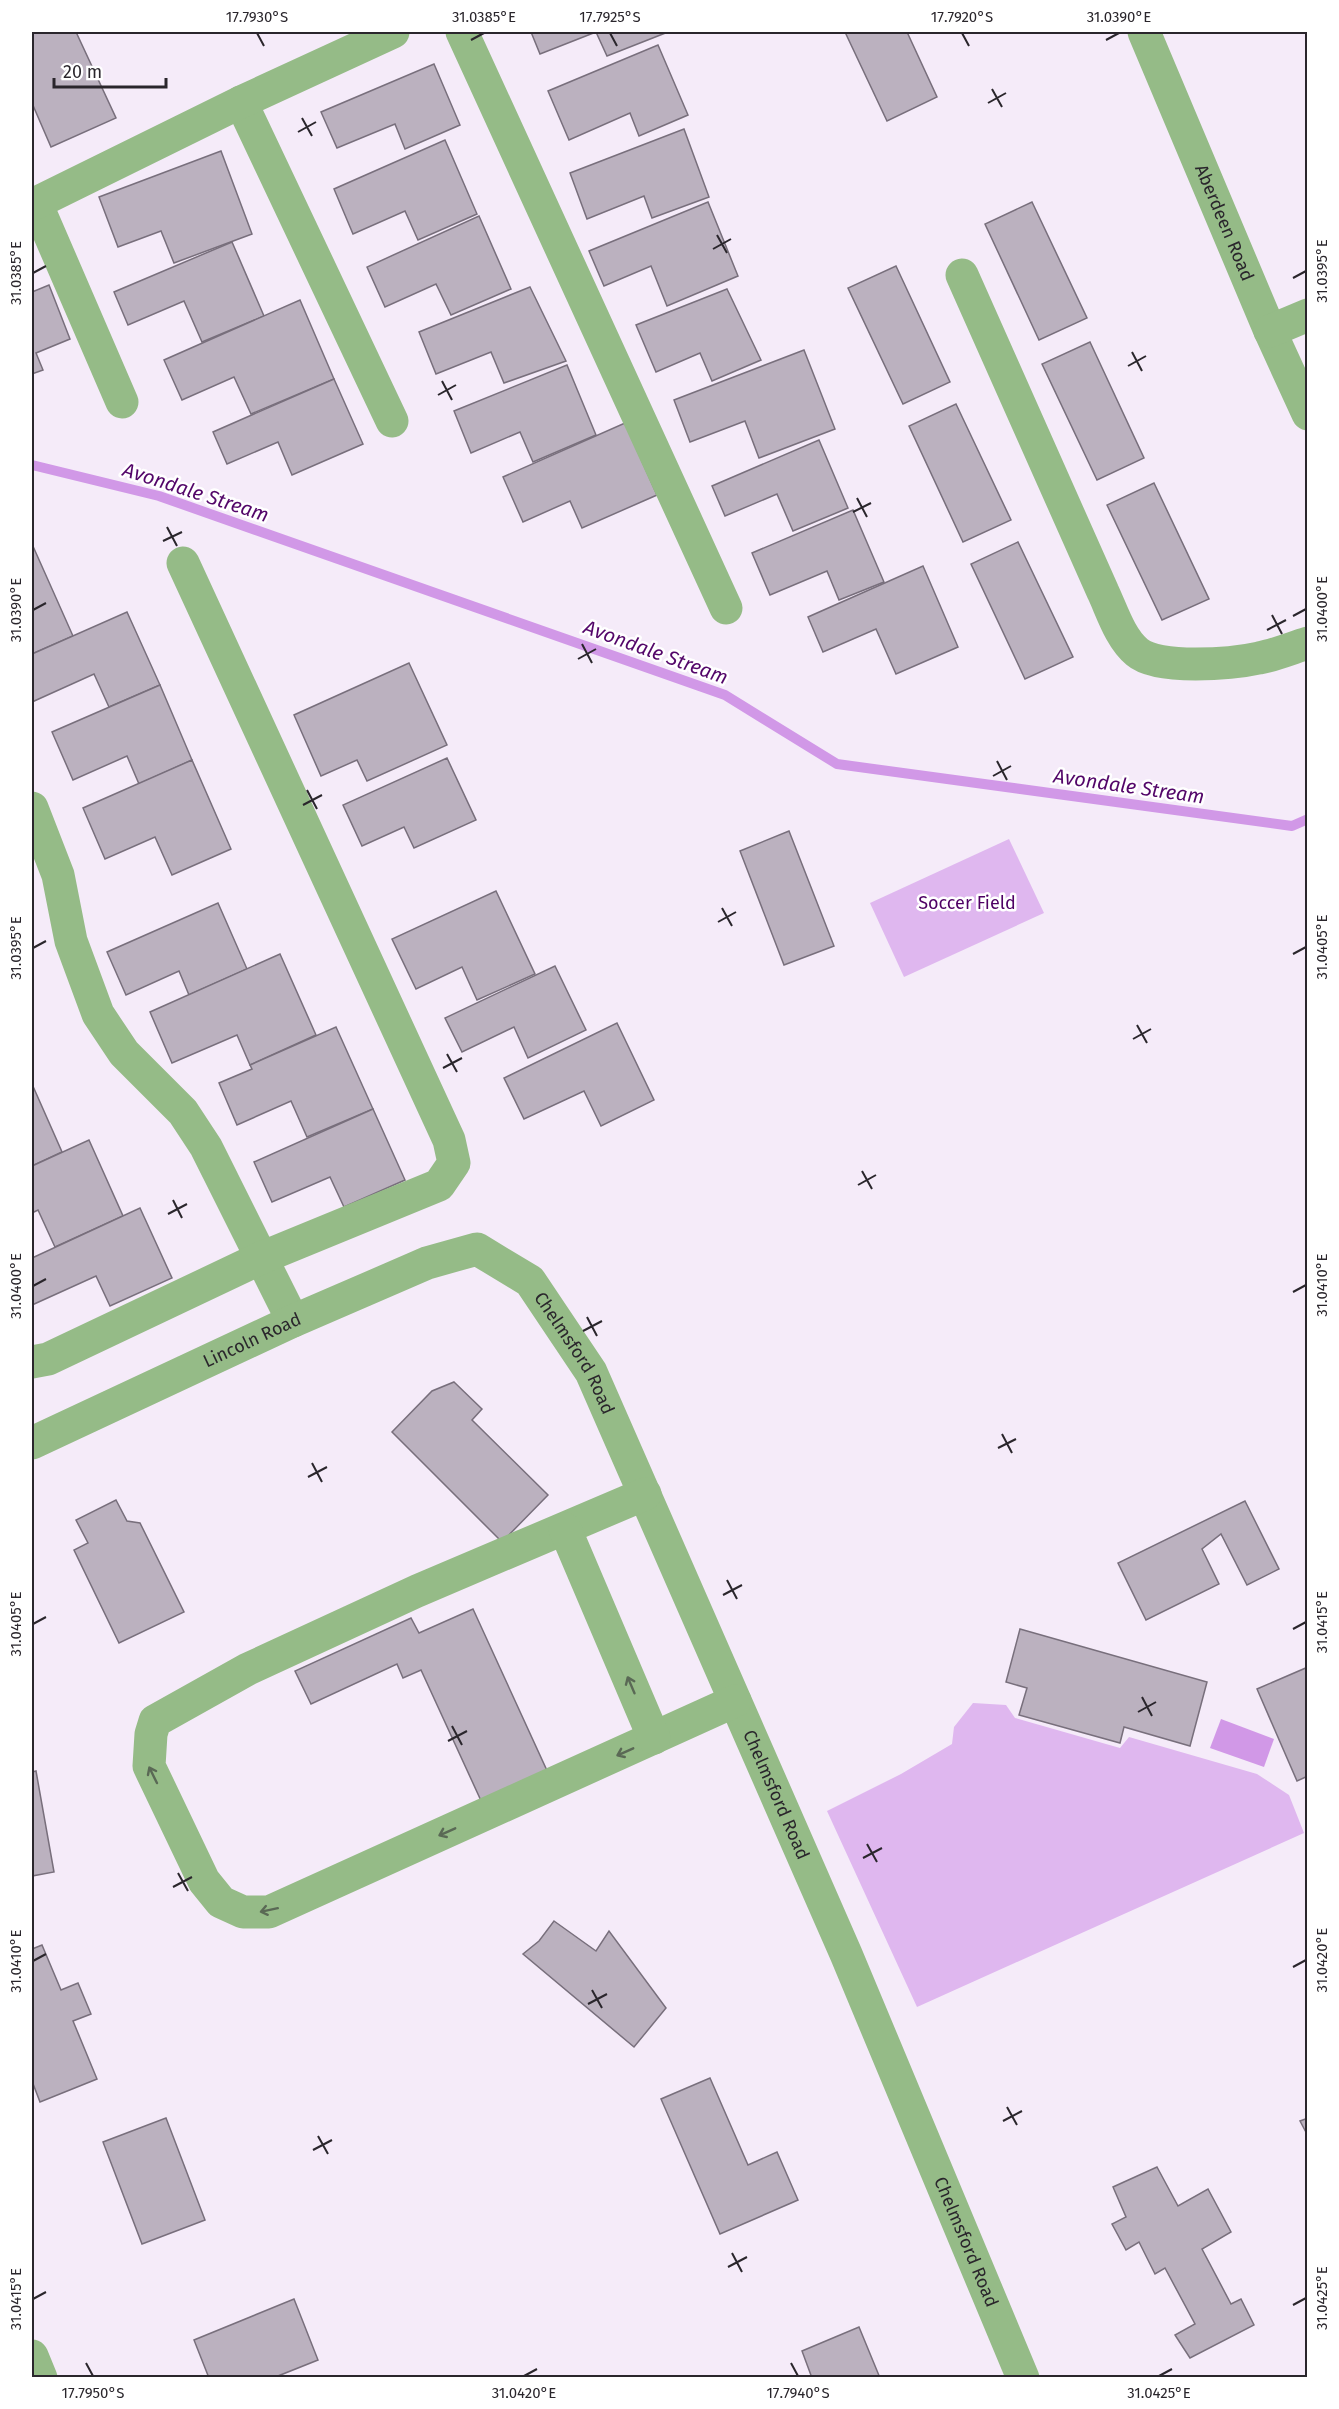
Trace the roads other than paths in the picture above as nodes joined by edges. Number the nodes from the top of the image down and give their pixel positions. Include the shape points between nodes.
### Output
1 (393, 32) edge
2 (462, 32) edge
3 (1144, 32) edge
4 (241, 102) junction
5 (34, 204) edge
6 (962, 275) dead end
7 (1308, 315) edge
8 (1270, 331) junction
9 (122, 402) dead end
10 (1308, 414) edge
11 (392, 421) dead end
12 (183, 563) dead end
13 (726, 608) dead end
14 (1308, 643) edge
15 (32, 808) edge
16 (477, 1248) joint
17 (261, 1258) junction
18 (293, 1321) junction
19 (32, 1362) edge
20 (32, 1443) edge
21 (645, 1494) junction
22 (565, 1528) junction
23 (735, 1701) junction
24 (654, 1738) junction
25 (32, 2356) edge
26 (41, 2378) edge
27 (1023, 2378) edge

1 - 4 street
2 - 13 street
3 - 8 street, Aberdeen Road
4 - 5 street
4 - 11 street
5 - 9 street
6 - 14 street via 1103,592 1137,653 1152,661 1200,664 1259,658
7 - 8 street
8 - 10 street, Aberdeen Road
12 - 17 street via 449,1140 454,1163 439,1185
15 - 17 street via 58,875 71,941 98,1014 124,1053 183,1112 206,1147
16 - 18 street, Lincoln Road via 427,1263
16 - 21 street, Chelmsford Road via 530,1281 591,1372
17 - 18 street
17 - 19 street via 48,1359
18 - 20 street, Lincoln Road
21 - 22 street
21 - 23 street, Chelmsford Road
24 -> 22 street
24 -> 22 street via 269,1912 243,1912 221,1902 204,1881 149,1766 155,1721 173,1709 248,1669
23 - 24 street
23 - 27 street, Chelmsford Road via 846,1954
25 - 26 street

